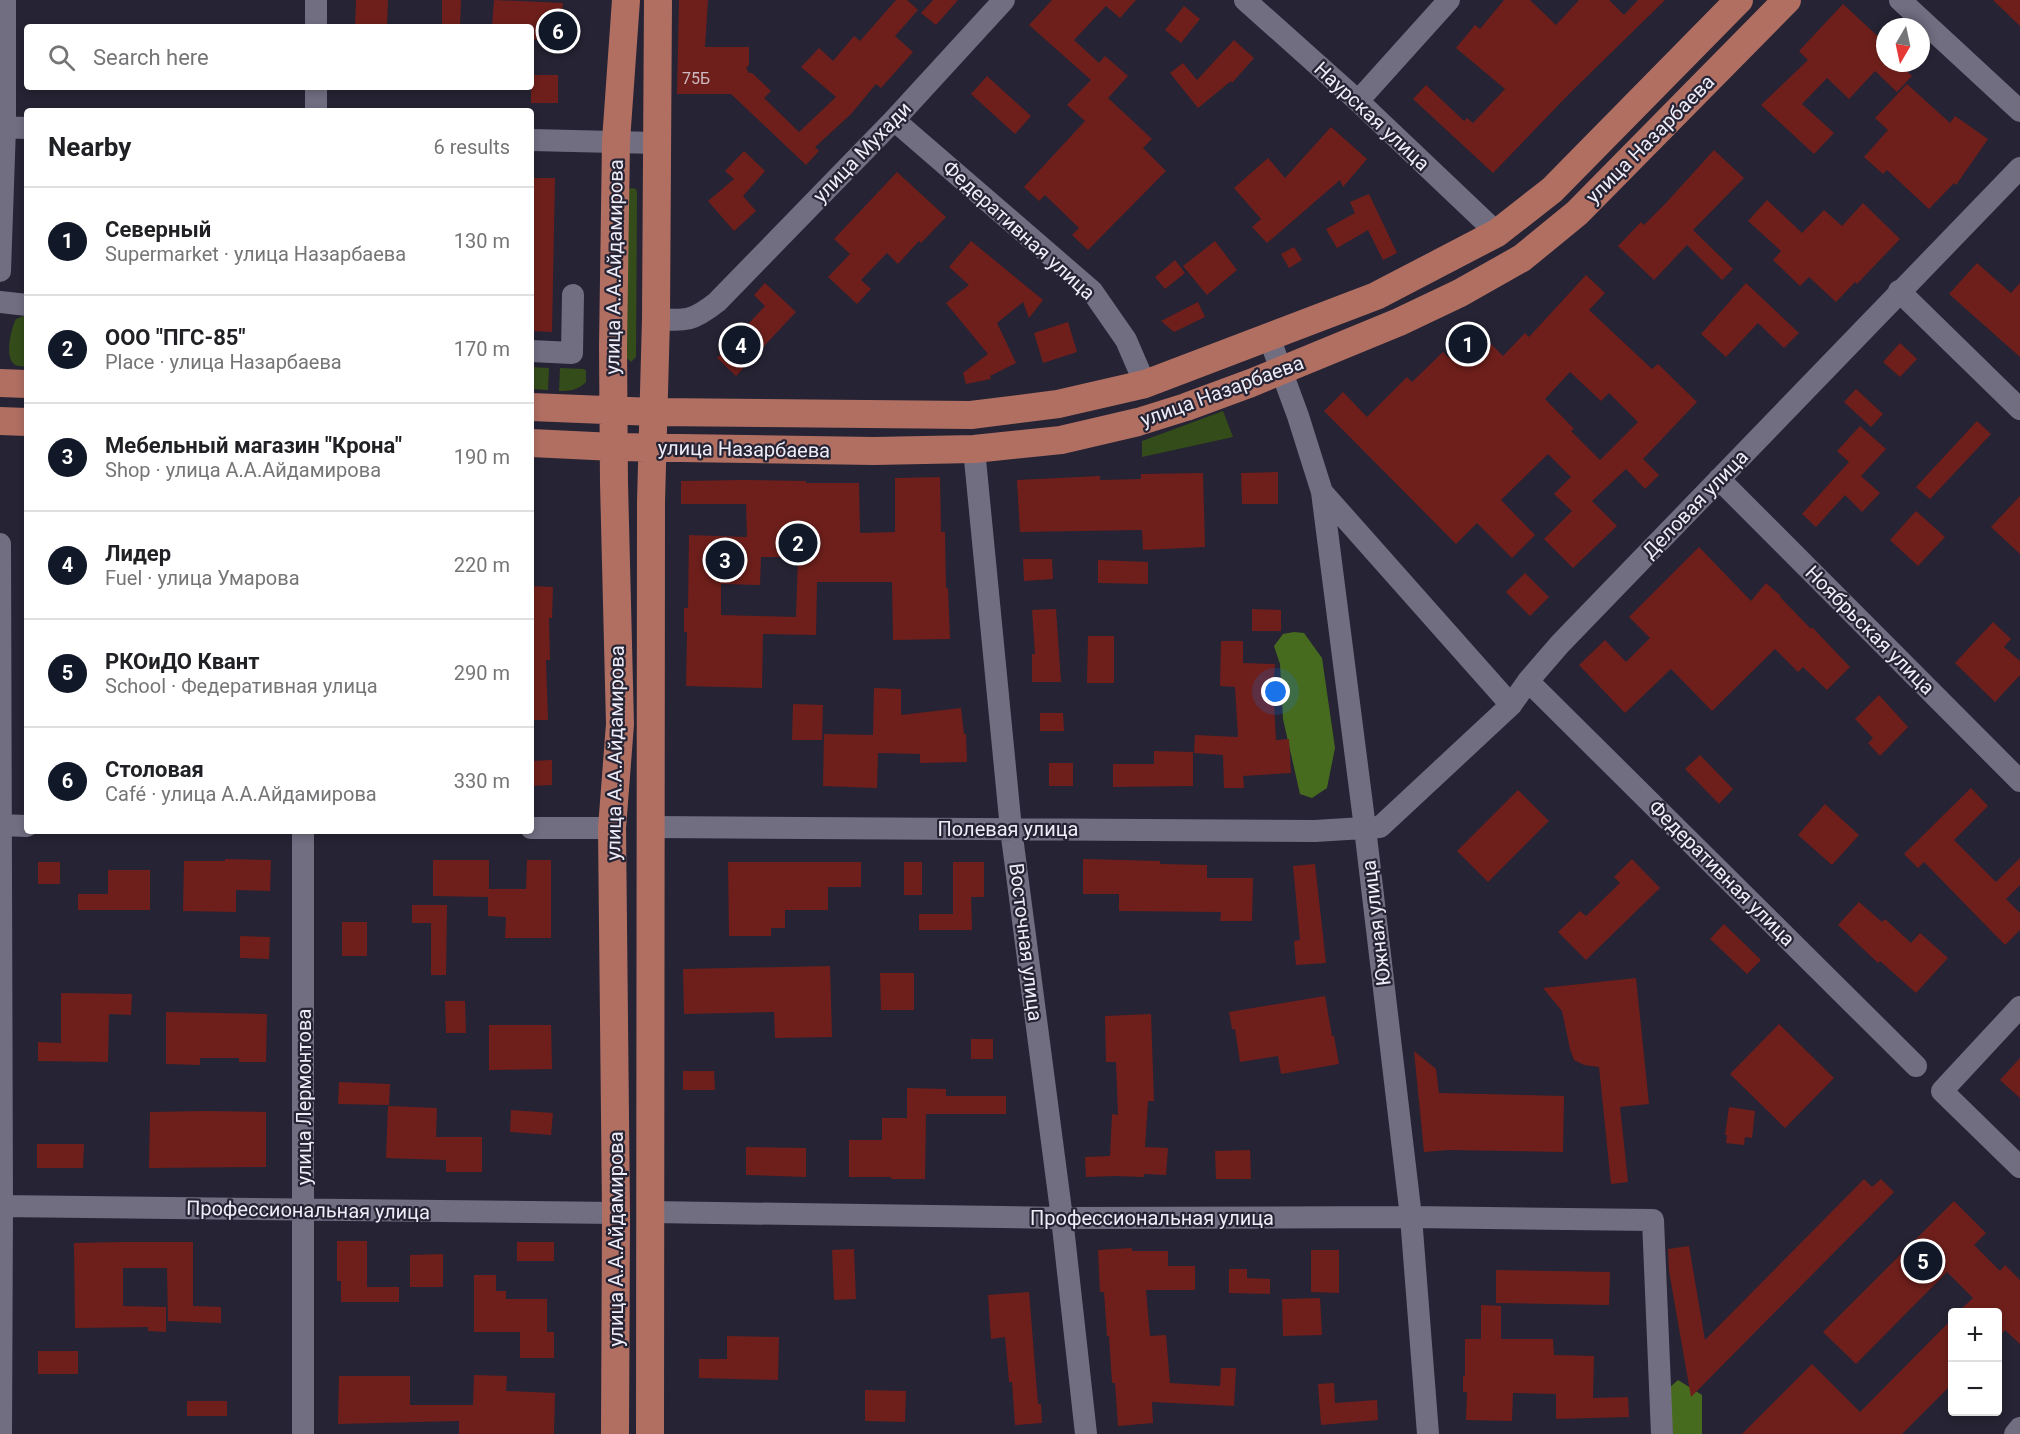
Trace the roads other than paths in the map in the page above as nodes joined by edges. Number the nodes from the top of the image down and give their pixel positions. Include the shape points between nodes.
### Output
1 (5, 0) edge
2 (316, 0) edge
3 (626, 0) edge
4 (658, 0) edge
5 (1004, 0) edge
6 (1245, 0) edge
7 (1449, 0) edge
8 (1739, 0) edge
9 (1787, 0) edge
10 (1900, 0) edge
11 (316, 24) edge
12 (316, 90) edge
13 (1358, 101) junction
14 (316, 108) edge
15 (2020, 111) edge
16 (894, 120) junction
17 (2, 127) edge
18 (24, 128) edge
19 (534, 140) edge
20 (616, 141) junction
21 (656, 143) junction
22 (2020, 168) edge
23 (1497, 233) junction
24 (0, 271) edge
25 (1899, 291) junction
26 (573, 295) dead end
27 (0, 302) edge
28 (24, 305) edge
29 (656, 319) junction
30 (1269, 337) junction
31 (534, 351) edge
32 (1282, 371) junction
33 (0, 383) edge
34 (24, 384) edge
35 (1145, 384) junction
36 (534, 407) edge
37 (2020, 409) edge
38 (613, 411) junction
39 (654, 412) junction
40 (0, 421) edge
41 (24, 422) edge
42 (534, 443) edge
43 (614, 447) junction
44 (653, 447) junction
45 (974, 449) junction
46 (1719, 479) junction
47 (1322, 492) junction
48 (0, 544) edge
49 (1528, 681) junction
50 (1511, 705) junction
51 (620, 724) junction
52 (651, 726) junction
53 (2020, 781) edge
54 (0, 825) edge
55 (24, 826) edge
56 (652, 827) junction
57 (534, 828) edge
58 (612, 828) junction
59 (1365, 828) junction
60 (1011, 829) junction
61 (303, 834) edge
62 (2020, 1007) edge
63 (1916, 1065) dead end
64 (2020, 1167) edge
65 (1, 1207) edge
66 (304, 1210) junction
67 (651, 1212) junction
68 (616, 1213) junction
69 (1411, 1217) junction
70 (1062, 1218) junction
71 (2020, 1428) edge
72 (0, 1434) edge
73 (303, 1434) edge
74 (615, 1434) edge
75 (650, 1434) edge
76 (1086, 1434) edge
77 (1428, 1434) edge
78 (1662, 1434) edge
79 (2014, 1434) edge

1 - 17 street
2 - 11 street
3 - 20 main road, улица А.А.Айдамирова
4 - 21 main road, улица А.А.Айдамирова
5 - 16 street, улица Мухади
6 - 13 street, Наурская улица
7 - 13 street
8 - 23 main road, улица Назарбаева via 1552,190
9 - 32 main road, улица Назарбаева via 1577,213 1522,258 1460,293
10 - 15 street
12 - 14 street
13 - 23 street, Наурская улица
16 - 29 street, улица Мухади via 717,302 700,315 683,321
16 - 35 street, Федеративная улица via 1092,291 1126,340
17 - 18 street
17 - 24 street
19 - 20 street
20 - 21 street
20 - 38 main road, улица А.А.Айдамирова
21 - 29 main road, улица А.А.Айдамирова
22 - 25 street, Деловая улица
23 - 30 main road, улица Назарбаева via 1376,296
25 - 37 street
25 - 46 street, Деловая улица
26 - 31 street via 572,353
27 - 28 street
29 - 39 main road, улица А.А.Айдамирова
30 - 32 street, Южная улица
30 - 35 main road, улица Назарбаева
32 - 45 main road, улица Назарбаева via 1137,422 1061,440
32 - 47 street, Южная улица
33 - 34 main road
35 - 39 main road, улица Назарбаева via 1058,404 971,415
36 - 38 main road, улица Назарбаева
38 - 39 main road, улица Назарбаева
38 - 43 main road, улица А.А.Айдамирова
39 - 44 main road, улица А.А.Айдамирова
40 - 41 main road
42 - 43 main road, улица Назарбаева
43 - 44 main road, улица Назарбаева
43 - 51 main road, улица А.А.Айдамирова
44 - 45 main road, улица Назарбаева
44 - 52 main road, улица А.А.Айдамирова
45 - 60 street, Восточная улица
46 - 49 street, Деловая улица
46 - 53 street, Ноябрьская улица
47 - 50 street
47 - 59 street, Южная улица
48 - 54 street
49 - 50 street, Деловая улица
49 - 63 street, Федеративная улица
50 - 59 street, Деловая улица via 1380,827
51 - 52 main road
51 - 58 main road, улица А.А.Айдамирова
52 - 56 main road, улица А.А.Айдамирова
54 - 55 street
54 - 65 street
56 - 60 street, Полевая улица
56 - 67 main road, улица А.А.Айдамирова
57 - 58 street
58 - 68 main road, улица А.А.Айдамирова
59 - 60 street, Полевая улица
59 - 69 street, Южная улица
60 - 70 street, Восточная улица
61 - 66 street, улица Лермонтова
62 - 64 street via 1942,1091
65 - 66 street, Профессиональная улица
65 - 72 street
66 - 68 street, Профессиональная улица
66 - 73 street, улица Лермонтова
67 - 70 street, Профессиональная улица
67 - 75 main road, улица А.А.Айдамирова
68 - 74 main road, улица А.А.Айдамирова
69 - 70 street, Профессиональная улица
69 - 77 street, Южная улица
69 - 78 street, Профессиональная улица via 1653,1220
70 - 76 street, Восточная улица
71 - 79 street

